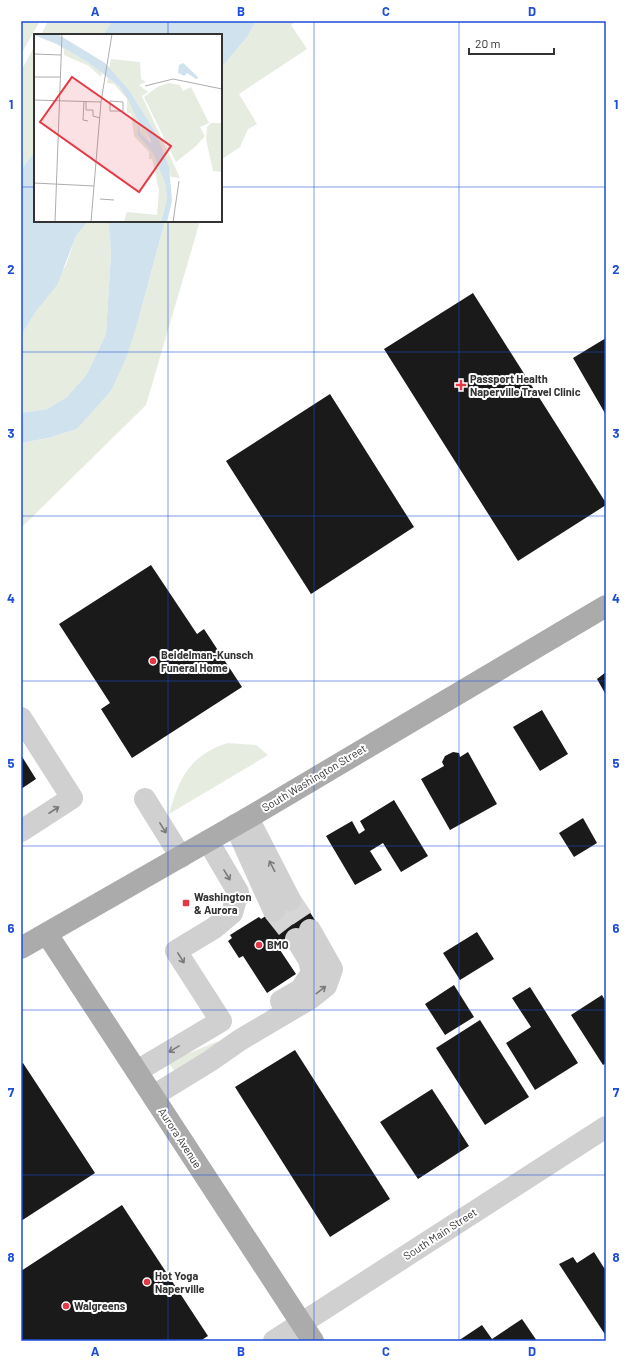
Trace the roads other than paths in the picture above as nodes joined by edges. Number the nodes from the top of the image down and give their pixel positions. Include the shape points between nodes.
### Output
1 (606, 606) edge
2 (21, 718) edge
3 (145, 799) dead end
4 (241, 822) junction
5 (21, 831) edge
6 (208, 841) junction
7 (181, 857) junction
8 (282, 906) tunnel mouth
9 (47, 934) junction
10 (303, 935) tunnel mouth
11 (21, 948) edge
12 (221, 1021) junction
13 (240, 1040) junction
14 (137, 1071) junction
15 (153, 1096) junction
16 (606, 1127) edge
17 (307, 1332) edge
18 (274, 1341) edge

1 - 4 main road, South Washington Street
5 -> 2 street via 72,798
3 -> 7 street
4 - 6 main road, South Washington Street
8 -> 4 street
6 - 7 main road, South Washington Street
6 -> 12 street via 238,892 232,913 214,928 176,951
7 - 9 main road, South Washington Street
9 - 11 main road, South Washington Street
9 - 14 main road, Aurora Avenue
13 -> 10 street via 311,998 326,986 332,969
12 - 13 street
12 -> 14 street
13 - 15 street
14 - 15 main road, Aurora Avenue
15 - 17 main road, Aurora Avenue
16 - 17 street, South Main Street
17 - 18 street, South Main Street

